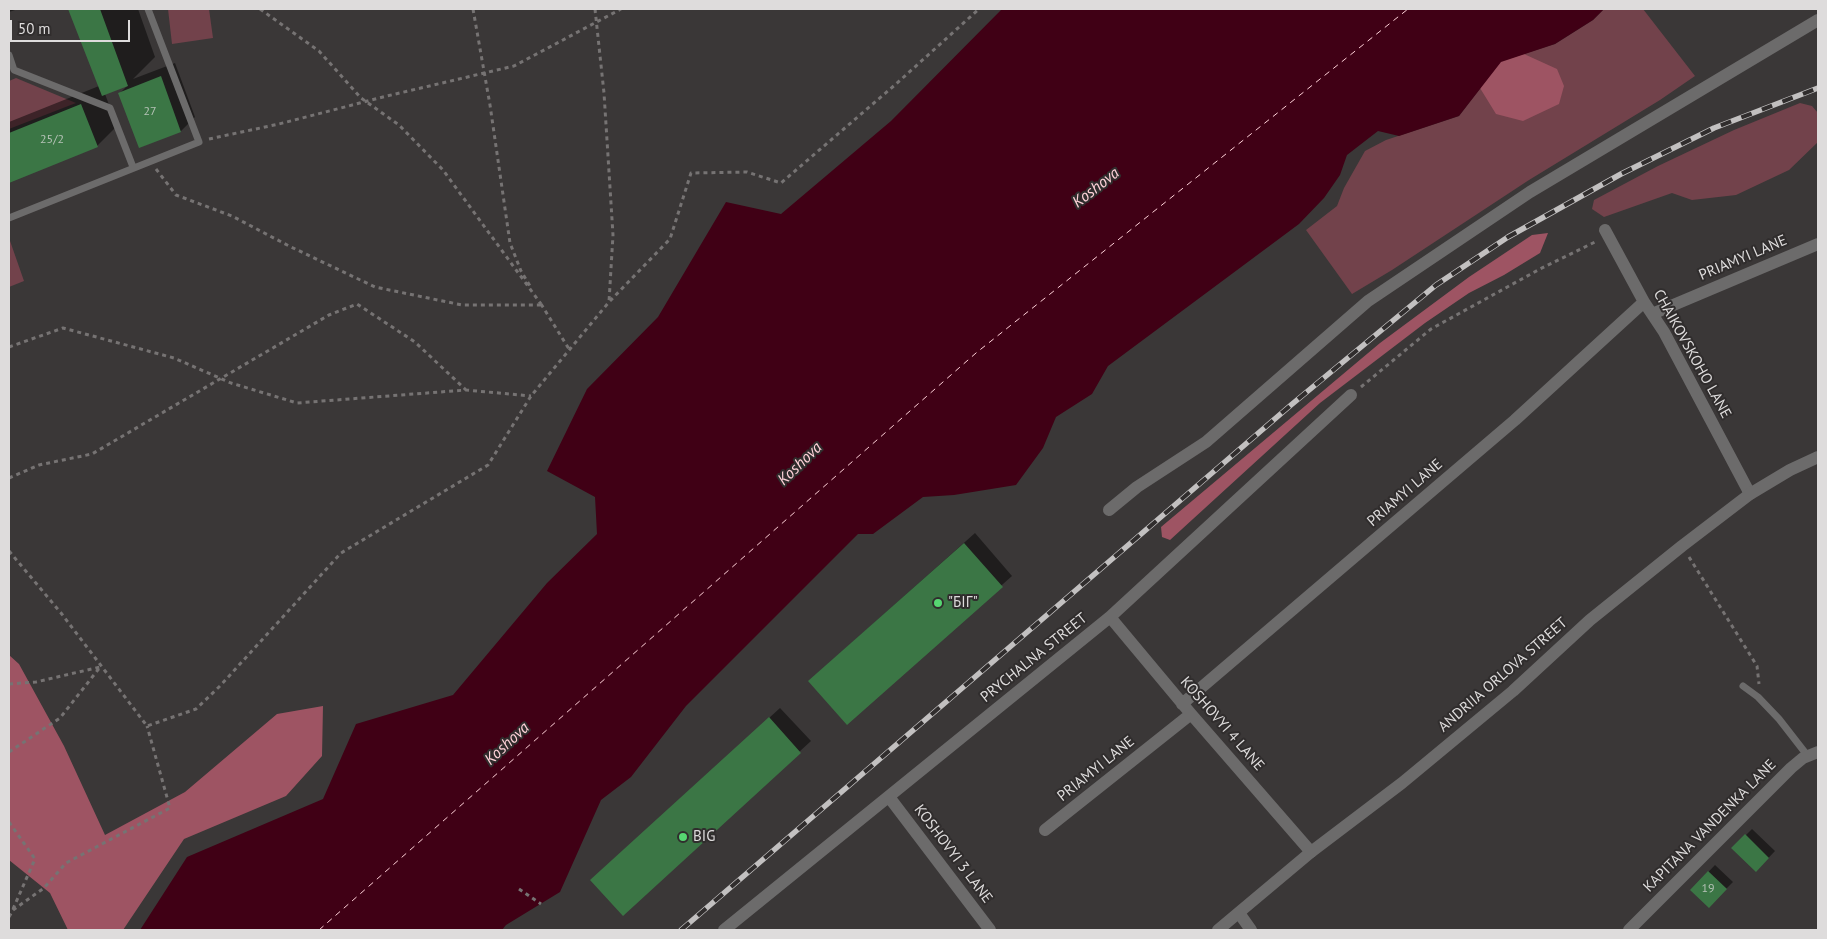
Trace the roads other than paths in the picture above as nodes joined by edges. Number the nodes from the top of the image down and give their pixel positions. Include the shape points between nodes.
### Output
1 (148, 9) edge
2 (1818, 20) edge
3 (9, 55) edge
4 (133, 167) junction
5 (9, 218) edge
6 (1607, 233) road end
7 (1818, 244) edge
8 (1644, 302) junction
9 (1652, 314) junction
10 (1351, 395) road end
11 (1818, 457) edge
12 (1750, 494) junction
13 (1109, 510) dead end
14 (1110, 617) junction
15 (1743, 686) dead end
16 (1182, 704) junction
17 (1191, 714) junction
18 (1813, 754) edge
19 (889, 796) junction
20 (1045, 830) dead end
21 (1311, 852) junction
22 (1239, 913) junction
23 (724, 930) edge
24 (990, 930) edge
25 (1218, 930) edge
26 (1251, 930) edge
27 (1629, 930) edge

1 - 4 lane via 199,142
2 - 13 street via 1530,192 1368,301 1206,442 1150,478
3 - 4 lane via 14,70 110,108
4 - 5 lane
6 - 8 street, CHAIKOVSKOHO LANE
7 - 9 street, PRIAMYI LANE
8 - 9 street, CHAIKOVSKOHO LANE
8 - 16 street, PRIAMYI LANE via 1515,420
9 - 12 street, CHAIKOVSKOHO LANE
10 - 14 street, PRYCHALNA STREET
11 - 12 street, ANDRIIA ORLOVA STREET
12 - 21 street, ANDRIIA ORLOVA STREET via 1590,620 1402,783
14 - 16 street, KOSHOVYI 4 LANE
14 - 19 street, PRYCHALNA STREET
15 - 18 lane via 1758,697
16 - 17 street, KOSHOVYI 4 LANE
17 - 20 street, PRIAMYI LANE
17 - 21 street, KOSHOVYI 4 LANE
18 - 27 street, KAPITANA VANDENKA LANE via 1791,768
19 - 23 street, PRYCHALNA STREET
19 - 24 street, KOSHOVYI 3 LANE
21 - 22 street, ANDRIIA ORLOVA STREET
22 - 25 street, ANDRIIA ORLOVA STREET
22 - 26 street

